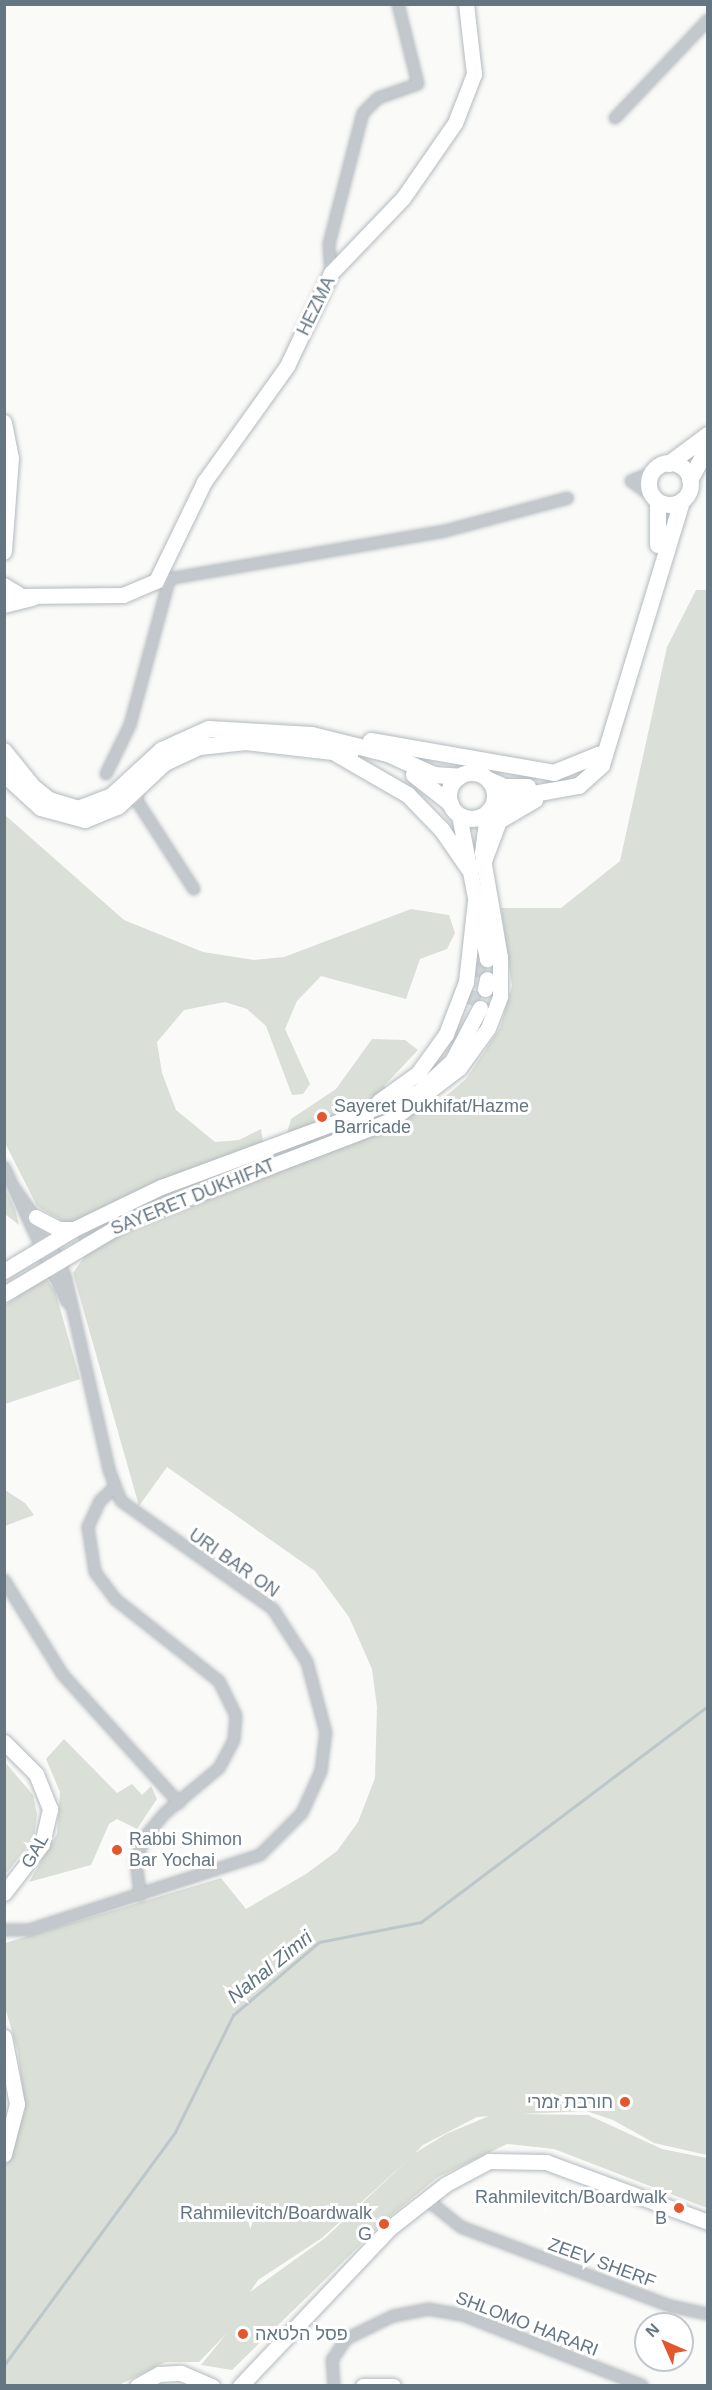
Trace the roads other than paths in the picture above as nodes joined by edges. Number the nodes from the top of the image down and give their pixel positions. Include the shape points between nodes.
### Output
1 (398, 4) edge
2 (466, 4) edge
3 (708, 20) edge
4 (615, 118) dead end
5 (331, 273) junction
6 (4, 423) edge
7 (708, 435) edge
8 (708, 448) edge
9 (662, 467) junction
10 (690, 480) junction
11 (568, 498) dead end
12 (655, 499) junction
13 (682, 501) junction
14 (4, 552) edge
15 (163, 580) junction
16 (15, 593) edge
17 (4, 605) edge
18 (312, 735) junction
19 (331, 750) junction
20 (4, 752) edge
21 (598, 755) junction
22 (4, 774) edge
23 (106, 774) dead end
24 (460, 777) junction
25 (489, 780) junction
26 (139, 788) junction
27 (566, 789) junction
28 (118, 807) junction
29 (140, 807) junction
30 (455, 810) junction
31 (489, 811) junction
32 (476, 866) junction
33 (194, 890) dead end
34 (476, 906) junction
35 (484, 958) tunnel mouth
36 (476, 1007) tunnel mouth
37 (355, 1116) junction
38 (4, 1167) edge
39 (14, 1188) junction
40 (36, 1217) junction
41 (74, 1228) junction
42 (45, 1245) junction
43 (53, 1261) junction
44 (4, 1271) edge
45 (4, 1294) edge
46 (114, 1488) junction
47 (4, 1580) edge
48 (6, 1744) edge
49 (179, 1803) junction
50 (4, 1893) edge
51 (140, 1896) junction
52 (4, 1930) edge
53 (4, 2037) edge
54 (4, 2154) edge
55 (426, 2199) junction
56 (708, 2222) edge
57 (708, 2314) edge
58 (255, 2366) junction
59 (181, 2373) junction
60 (137, 2385) edge
61 (191, 2385) edge
62 (212, 2385) edge
63 (227, 2385) edge
64 (240, 2385) edge
65 (333, 2385) edge
66 (363, 2385) edge
67 (393, 2385) edge
68 (643, 2385) edge

1 - 5 street via 418,84 378,99 363,113 329,244
2 - 5 street, HEZMA via 474,74 455,123 403,198
3 - 4 street
5 - 15 street, HEZMA via 287,366 204,482
6 - 14 main road via 11,458
7 - 9 main road
8 - 10 main road
9 - 10 main road via 682,468
9 - 12 main road via 649,483
10 - 13 main road
11 - 15 street via 445,531 250,561
12 - 13 main road
12 - 21 main road via 658,543
13 - 27 main road via 608,756 588,781
15 - 16 street via 123,595
15 - 23 street via 130,725
16 - 17 main road
18 - 20 main road via 209,729 162,750 112,796 78,808 41,794
18 - 21 main road via 448,751 544,772 571,769
18 - 24 main road via 388,754 434,775
19 - 26 main road via 219,743 165,763
19 - 30 main road via 393,766 426,782
19 - 32 main road via 408,795
21 - 25 main road via 578,776 549,786 505,788
22 - 28 main road via 55,816 84,820
24 - 25 main road via 475,773
24 - 30 main road via 450,789
25 - 31 main road via 495,794
26 - 28 main road
26 - 29 street
27 - 31 main road via 516,797
27 - 32 main road via 499,821
28 - 29 street
29 - 33 street
30 - 31 main road via 471,819
30 - 32 street
31 - 32 street
32 - 34 street
32 - 43 street, SAYERET DUKHIFAT via 502,975 496,1012 459,1068 391,1120 167,1204
34 - 35 street
34 - 37 street via 466,982 441,1043 418,1073
36 - 37 street, SAYERET DUKHIFAT via 432,1070 375,1109
37 - 41 street, SAYERET DUKHIFAT via 161,1188
38 - 39 street
39 - 40 street
39 - 42 street
40 - 41 street via 59,1229
40 - 42 street
41 - 42 street, SAYERET DUKHIFAT
42 - 43 street, URI BAR ON
42 - 44 street, SAYERET DUKHIFAT
43 - 45 street, SAYERET DUKHIFAT
43 - 46 street, URI BAR ON via 74,1316
46 - 49 street via 100,1501 88,1527 95,1572 115,1599 204,1667 234,1702 236,1728 227,1756
46 - 51 street, URI BAR ON via 129,1511 273,1609 307,1662 326,1733 312,1794 275,1844 244,1863
47 - 49 street via 63,1675
48 - 50 street, GAL via 36,1774 50,1809 42,1844
49 - 51 street via 156,1823 139,1850
51 - 52 street, URI BAR ON via 29,1930
53 - 54 street via 17,2104
55 - 56 street via 475,2167 519,2158 560,2166
55 - 57 street, ZEEV SHERF via 461,2227 670,2306
55 - 58 street via 391,2227
58 - 63 street
58 - 64 street
59 - 60 street via 159,2374
59 - 61 street
59 - 62 street
65 - 68 street, SHLOMO HARARI via 332,2360 346,2339 393,2316 428,2309 463,2315
66 - 67 street

